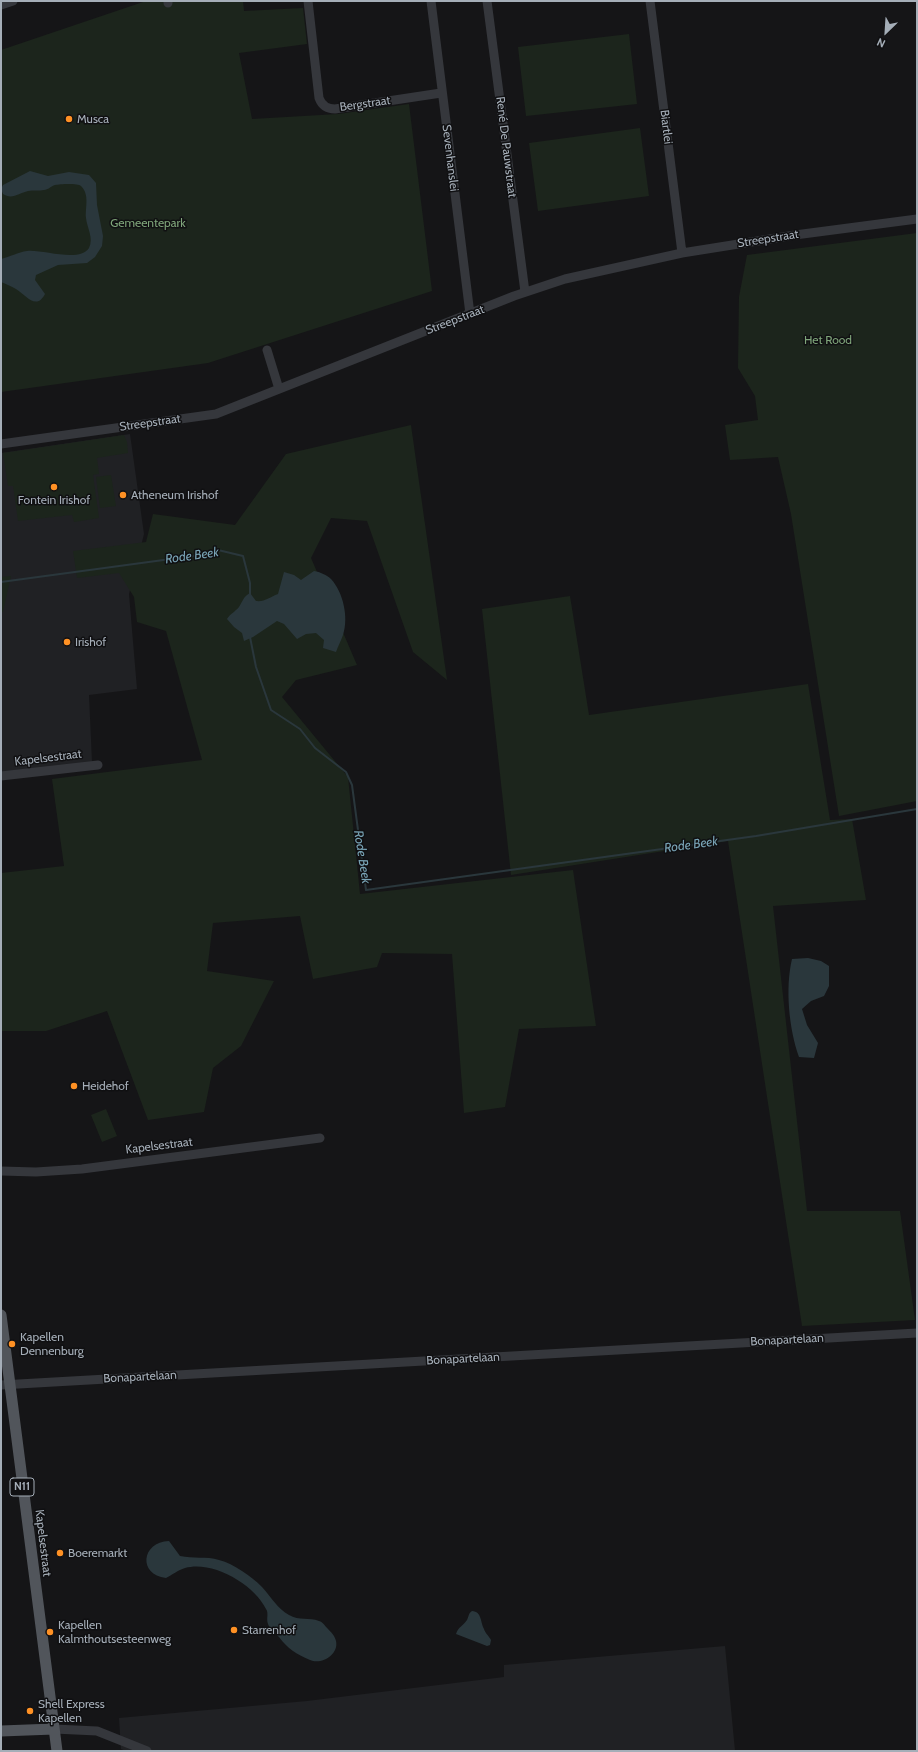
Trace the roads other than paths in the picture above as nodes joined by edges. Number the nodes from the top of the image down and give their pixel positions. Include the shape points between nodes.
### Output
1 (14, 1) edge
2 (308, 1) edge
3 (431, 1) edge
4 (487, 1) edge
5 (650, 1) edge
6 (1, 5) edge
7 (441, 93) junction
8 (917, 219) edge
9 (682, 253) junction
10 (525, 292) junction
11 (470, 314) junction
12 (266, 350) dead end
13 (279, 389) junction
14 (1, 444) edge
15 (98, 765) dead end
16 (1, 776) edge
17 (320, 1138) dead end
18 (1, 1171) edge
19 (1, 1315) edge
20 (917, 1333) edge
21 (5, 1385) edge
22 (54, 1729) junction
23 (1, 1731) edge
24 (57, 1751) edge
25 (147, 1751) edge

1 - 6 street
2 - 7 street, Bergstraat via 319,98 329,109
3 - 7 street, Sevenhanslei
4 - 10 street, René De Pauwstraat
5 - 9 street, Biartlei
7 - 11 street, Sevenhanslei
8 - 9 street, Streepstraat
9 - 10 street, Streepstraat via 564,279
10 - 11 street, Streepstraat
11 - 13 street, Streepstraat
12 - 13 street
13 - 14 street, Streepstraat via 216,414
15 - 16 street, Kapelsestraat
17 - 18 street, Kapelsestraat via 82,1169
19 - 21 main road, Kapelsestraat / N11
20 - 21 street, Bonapartelaan
21 - 22 main road, Kapelsestraat / N11
22 - 23 main road
22 - 24 main road, Kapelsestraat / N11
22 - 25 street via 97,1731

